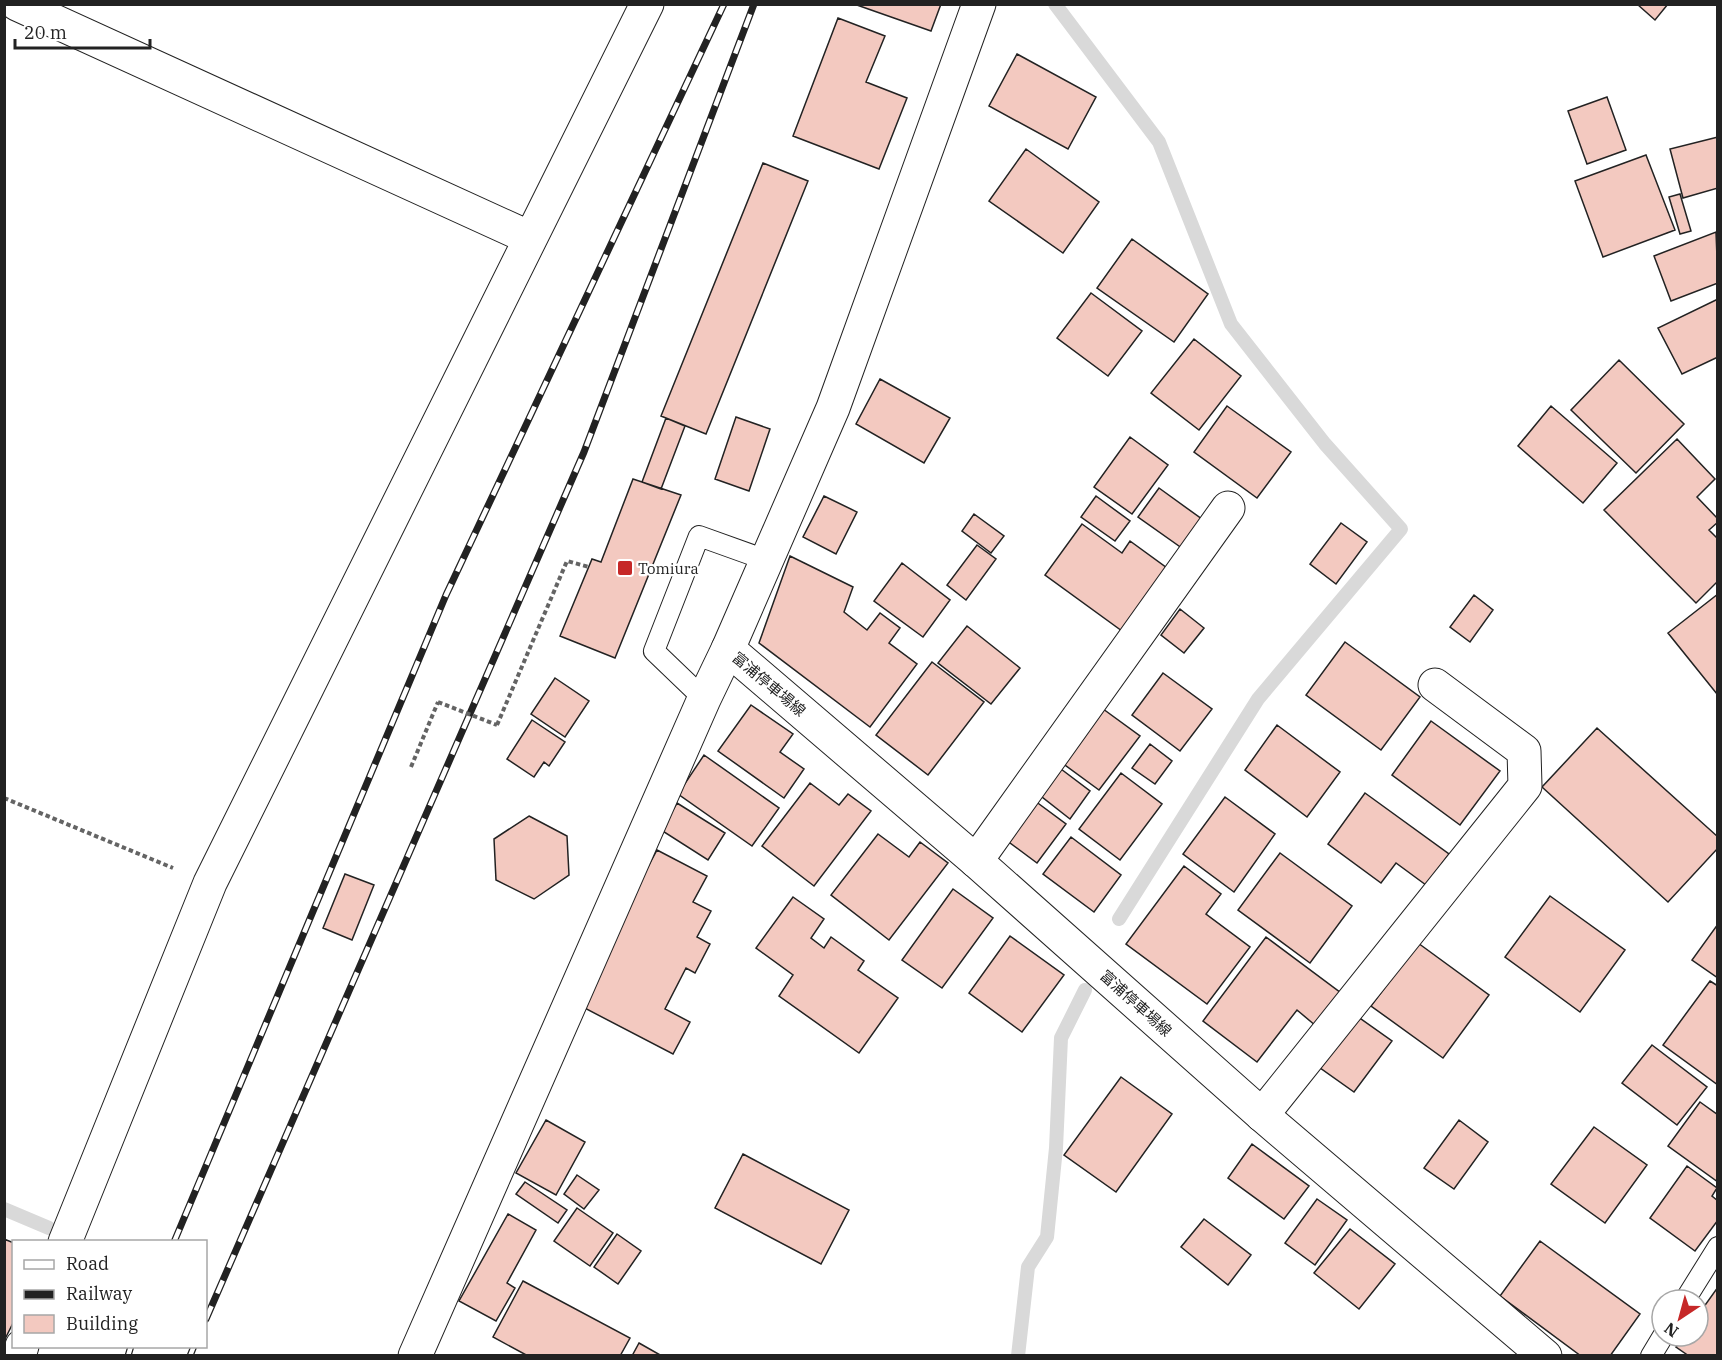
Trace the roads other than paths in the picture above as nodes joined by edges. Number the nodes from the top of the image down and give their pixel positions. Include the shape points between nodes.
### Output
1 (17, 4) edge
2 (647, 4) edge
3 (979, 4) edge
4 (530, 238) junction
5 (1228, 508) dead end
6 (766, 560) junction
7 (728, 649) junction
8 (1435, 685) dead end
9 (704, 699) junction
10 (976, 861) junction
11 (1262, 1115) junction
12 (66, 1240) edge
13 (1718, 1247) edge
14 (1692, 1288) edge
15 (415, 1356) edge
16 (1545, 1356) edge

1 - 4 street
2 - 4 street
3 - 6 street via 833,408
4 - 12 street via 210,883
5 - 10 street
6 - 7 street
6 - 9 lane via 699,536 654,651
7 - 9 street
7 - 10 street, 富浦停車場線
8 - 11 street via 1524,751 1525,786
9 - 15 street
10 - 11 street, 富浦停車場線
11 - 16 street, 富浦停車場線
13 - 14 lane

